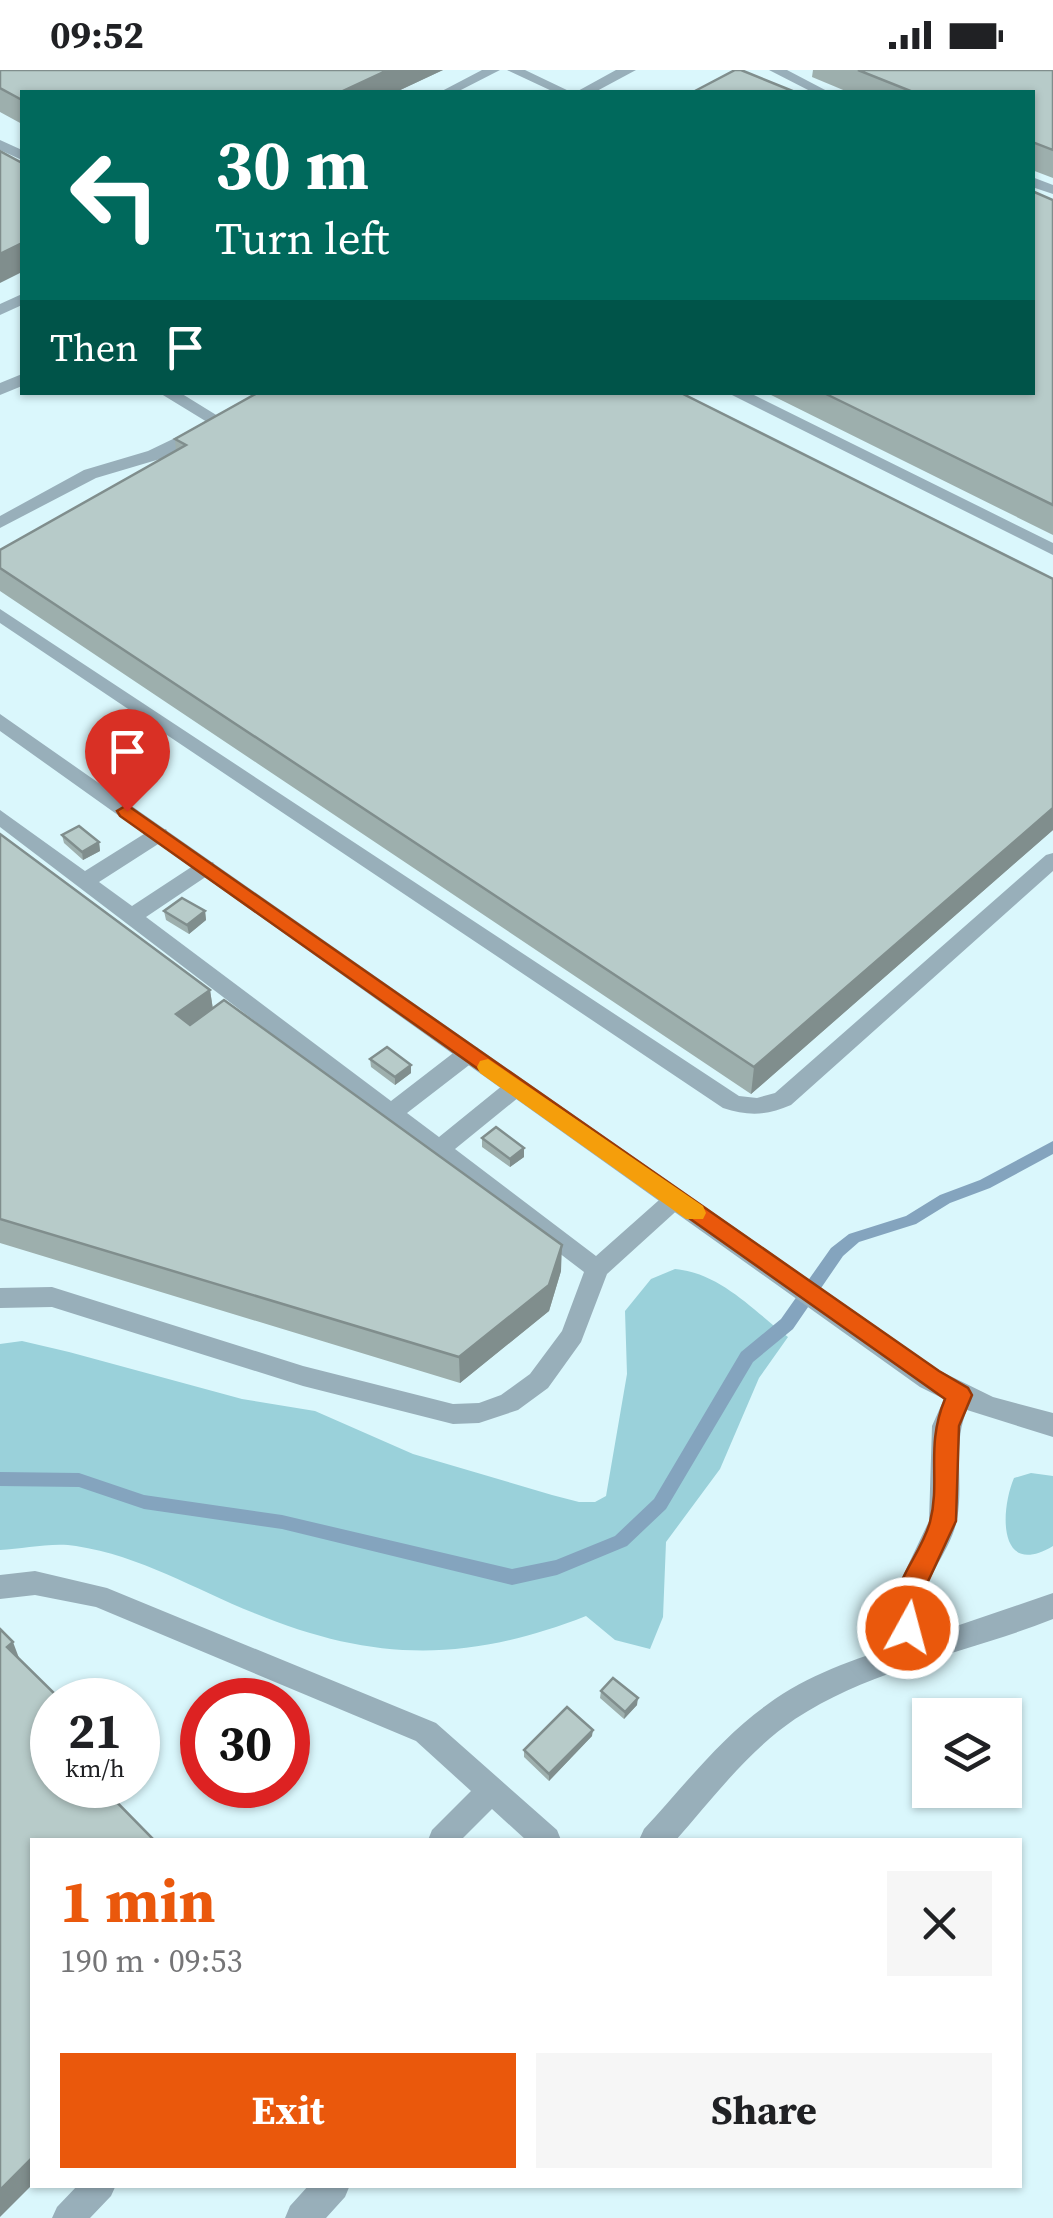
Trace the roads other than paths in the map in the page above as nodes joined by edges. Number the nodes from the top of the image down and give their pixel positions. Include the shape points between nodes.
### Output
1 (493, 70) edge
2 (514, 70) edge
3 (628, 70) edge
4 (776, 70) edge
5 (451, 90) edge
6 (559, 90) edge
7 (588, 90) edge
8 (818, 90) edge
9 (173, 395) edge
10 (740, 395) edge
11 (0, 523) edge
12 (1053, 550) edge
13 (0, 615) edge
14 (0, 722) edge
15 (0, 817) edge
16 (159, 834) junction
17 (1053, 860) edge
18 (206, 867) junction
19 (86, 881) junction
20 (132, 916) junction
21 (469, 1053) junction
22 (516, 1087) junction
23 (392, 1114) junction
24 (439, 1149) junction
25 (675, 1199) junction
26 (597, 1269) junction
27 (0, 1298) edge
28 (959, 1395) junction
29 (1053, 1426) edge
30 (0, 1586) edge
31 (1053, 1606) edge
32 (920, 1653) junction
33 (492, 1789) junction
34 (444, 1838) edge
35 (545, 1838) edge
36 (657, 1838) edge
37 (97, 2188) edge
38 (330, 2188) edge
39 (68, 2218) edge
40 (302, 2218) edge

1 - 5 lane
2 - 6 lane
3 - 7 street
4 - 8 lane
9 - 11 lane via 224,418 154,455 75,480
10 - 12 lane
13 - 17 lane via 746,1108 783,1099
14 - 16 street
15 - 19 lane
16 - 18 street
16 - 19 lane
18 - 20 lane
18 - 21 street
19 - 20 lane
20 - 23 lane
21 - 22 street
21 - 23 lane
22 - 24 lane
22 - 25 street
23 - 24 lane
24 - 26 lane
25 - 26 lane
25 - 28 street
26 - 27 lane via 572,1335 539,1381 509,1403 465,1414 303,1376 52,1297
28 - 29 street
28 - 32 street via 946,1426 943,1521 904,1603
30 - 33 lane via 36,1584 98,1596 426,1732
31 - 32 street
32 - 36 street via 847,1677 788,1708
33 - 34 lane
33 - 35 lane
37 - 39 lane
38 - 40 street

